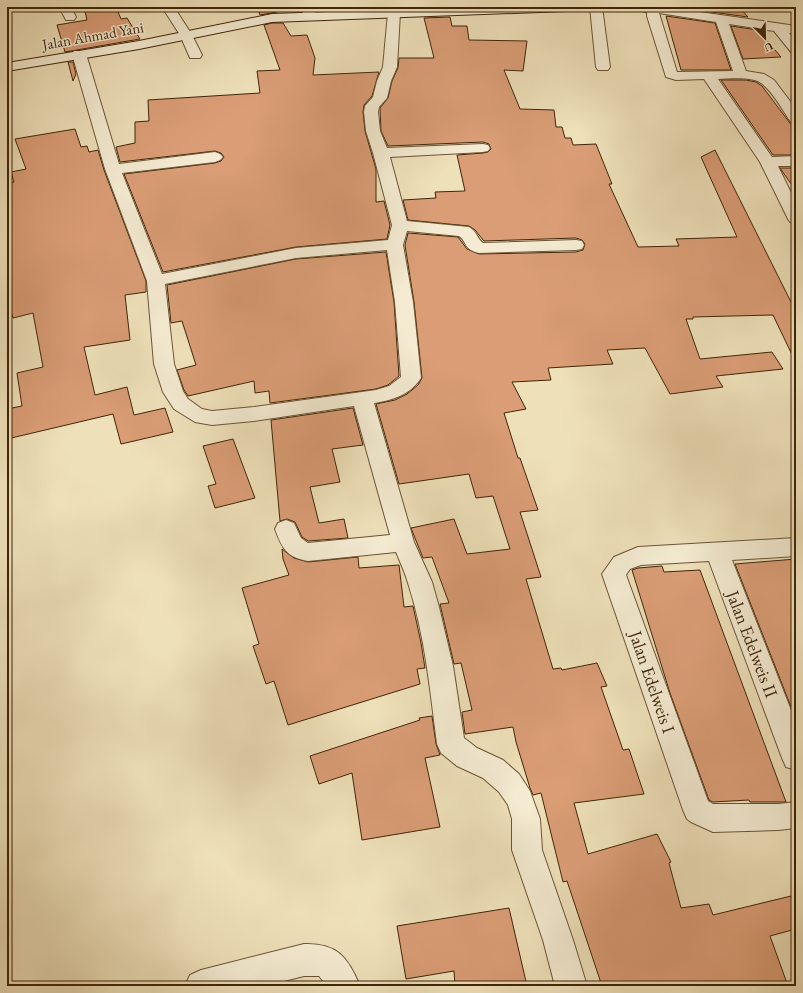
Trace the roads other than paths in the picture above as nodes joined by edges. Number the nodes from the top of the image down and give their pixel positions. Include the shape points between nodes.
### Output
1 (168, 7) edge
2 (566, 7) edge
3 (596, 7) edge
4 (646, 8) edge
5 (690, 10) edge
6 (308, 11) edge
7 (394, 13) junction
8 (721, 19) junction
9 (778, 27) junction
10 (796, 30) edge
11 (186, 35) junction
12 (796, 49) edge
13 (79, 54) junction
14 (196, 55) dead end
15 (7, 67) edge
16 (603, 67) dead end
17 (741, 75) junction
18 (709, 76) junction
19 (796, 119) edge
20 (483, 148) dead end
21 (381, 153) junction
22 (215, 157) dead end
23 (796, 161) edge
24 (768, 162) junction
25 (113, 169) junction
26 (792, 199) edge
27 (796, 219) edge
28 (397, 235) junction
29 (576, 245) dead end
30 (156, 281) junction
31 (362, 398) junction
32 (286, 529) dead end
33 (403, 542) junction
34 (796, 546) edge
35 (717, 552) junction
36 (796, 758) edge
37 (796, 814) edge
38 (201, 986) edge
39 (344, 986) edge
40 (570, 986) edge

1 - 11 street
2 - 7 street, Jalan Ahmad Yani
3 - 16 street
4 - 5 street
4 - 18 street via 653,16 671,74
5 - 8 street
6 - 7 street, Jalan Ahmad Yani
6 - 11 street, Jalan Ahmad Yani
7 - 21 street via 390,67 380,98 372,106 371,112 373,131
8 - 9 street
8 - 17 street
9 - 10 street
9 - 12 street
11 - 13 street, Jalan Ahmad Yani
11 - 14 street
13 - 15 street, Jalan Ahmad Yani
13 - 25 street
17 - 18 street
17 - 19 street via 760,76 766,80
18 - 24 street
20 - 21 street
21 - 28 street
22 - 25 street
23 - 24 street
24 - 26 street
25 - 30 street
26 - 27 street
28 - 29 street via 463,231 469,234 472,243 479,248
28 - 30 street via 358,247 296,253
28 - 31 street via 411,378 406,386 388,394
30 - 31 street via 164,364 172,392 181,404 195,414 212,418 254,414
31 - 33 street
32 - 33 street via 292,544 304,552
33 - 40 street via 428,607 440,666 451,744 467,757 493,769 508,783 520,800 526,819 527,850 558,940
34 - 35 street
35 - 36 street, Jalan Edelweis II
35 - 37 street, Jalan Edelweis I via 638,556 622,563 614,574 697,810 709,818 778,817
38 - 39 street via 316,959 332,965

